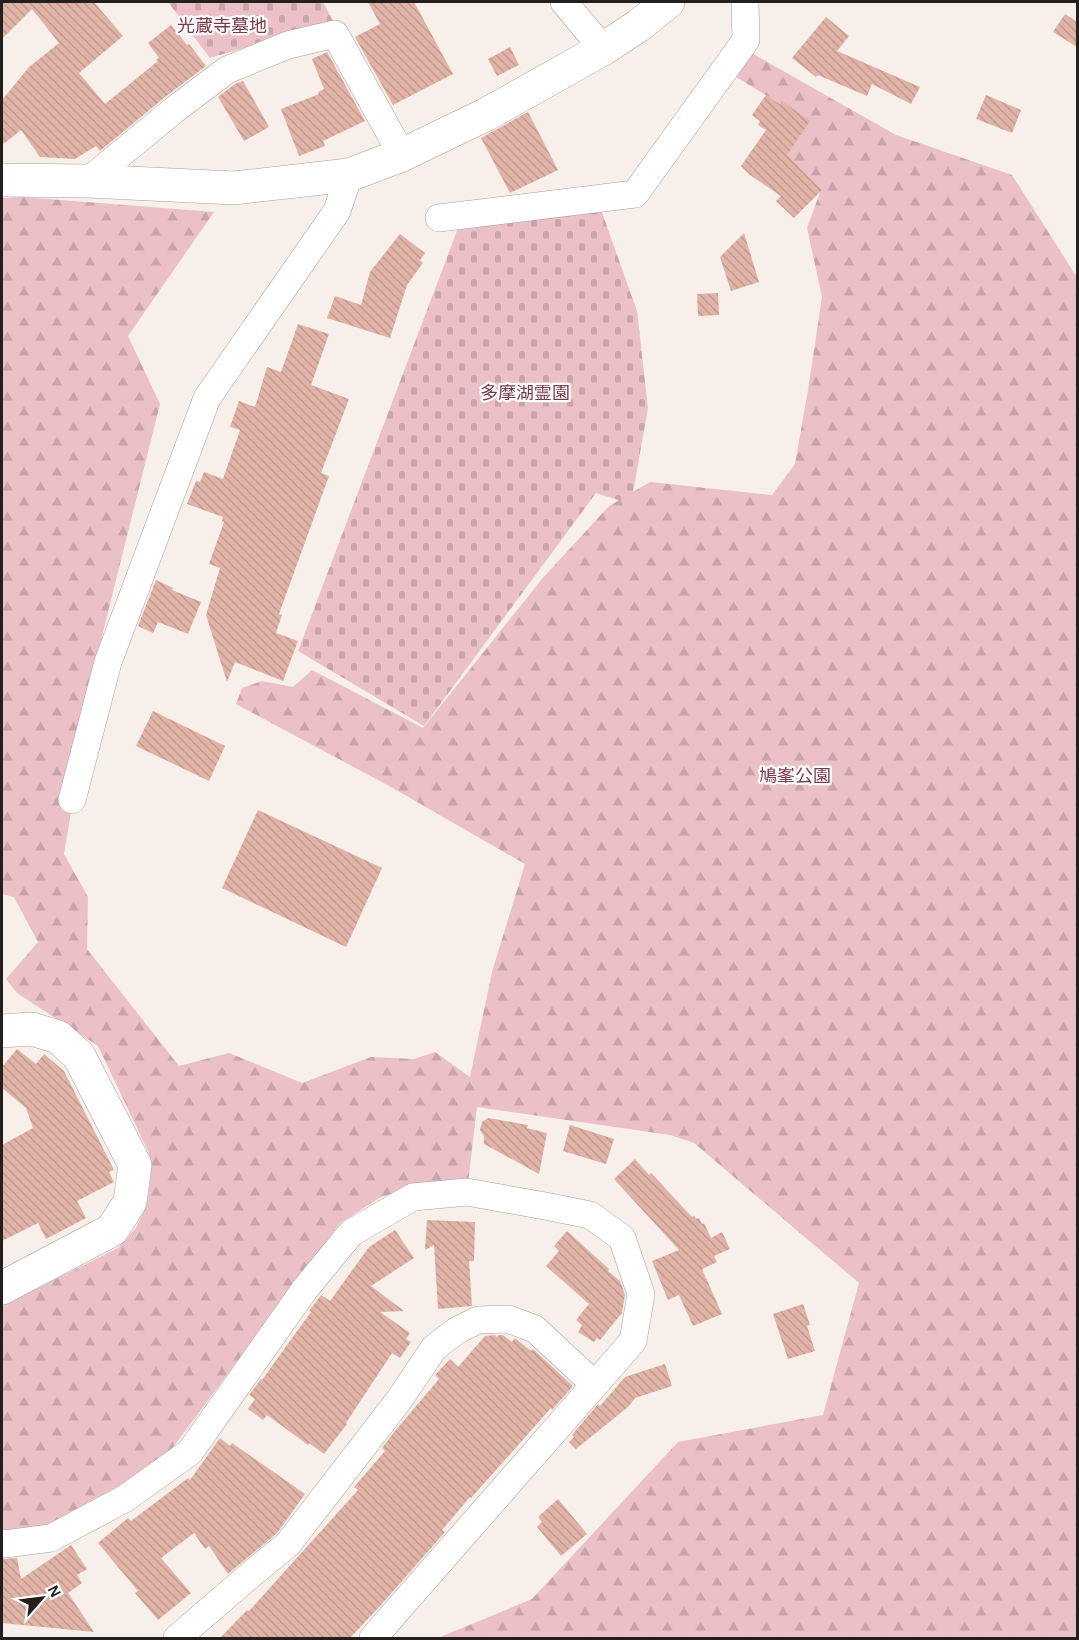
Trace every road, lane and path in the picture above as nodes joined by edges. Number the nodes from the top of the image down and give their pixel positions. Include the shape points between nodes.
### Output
1 (564, 2) edge
2 (668, 2) edge
3 (745, 2) edge
4 (603, 49) junction
5 (402, 155) junction
6 (349, 175) junction
7 (2, 180) edge
8 (88, 181) junction
9 (439, 218) dead end
10 (72, 800) dead end
11 (2, 1031) edge
12 (2, 1288) edge
13 (594, 1385) junction
14 (2, 1543) edge
15 (177, 1638) edge
16 (373, 1638) edge

1 - 4 street
2 - 4 street
3 - 9 street via 746,40 635,194
4 - 5 street via 487,114
5 - 6 street
5 - 8 street via 335,34 288,45 227,70
6 - 8 street via 234,188
6 - 10 street via 337,211 207,398 108,662
7 - 8 street
11 - 12 street via 32,1029 58,1037 79,1056 135,1165 130,1202 112,1230
13 - 14 street via 633,1341 641,1293 622,1238 590,1215 545,1206 467,1192 413,1197 351,1233 305,1289 190,1452 126,1498 51,1538
13 - 15 street via 535,1329 507,1319 478,1320 456,1331 435,1348 288,1545
13 - 16 street

